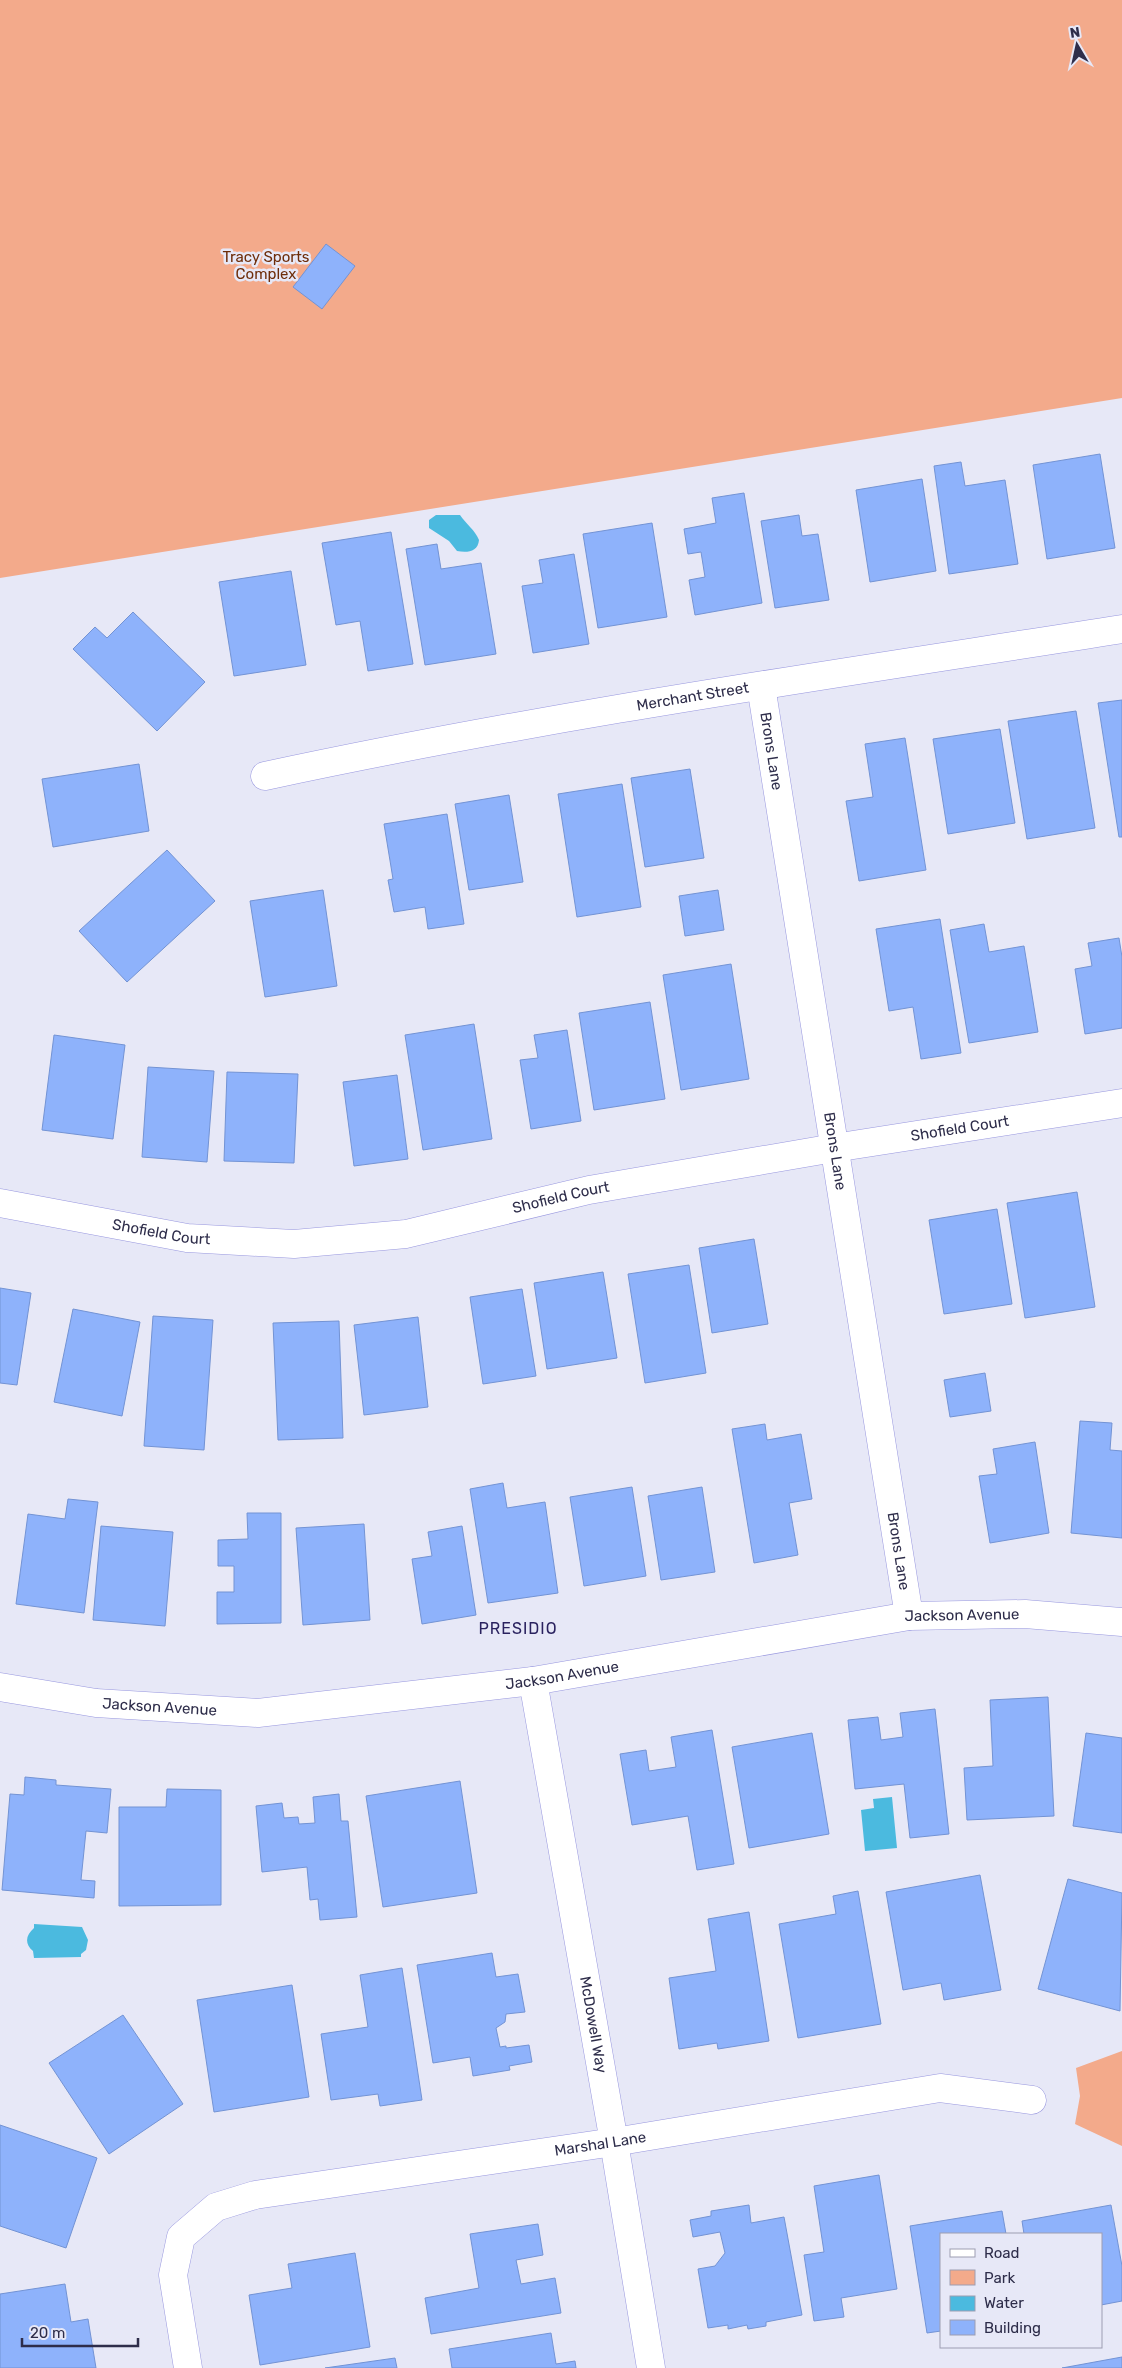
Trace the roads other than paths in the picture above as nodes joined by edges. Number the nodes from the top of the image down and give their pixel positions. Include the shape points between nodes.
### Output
1 (1122, 628) edge
2 (761, 686) junction
3 (265, 776) dead end
4 (1122, 1103) edge
5 (834, 1148) junction
6 (0, 1203) edge
7 (909, 1616) junction
8 (1122, 1622) edge
9 (533, 1682) junction
10 (0, 1687) edge
11 (1032, 2100) dead end
12 (614, 2142) junction
13 (188, 2368) edge
14 (651, 2368) edge

1 - 2 street, Merchant Street
2 - 3 street, Merchant Street via 380,751
2 - 5 street, Brons Lane
4 - 5 street, Shofield Court
5 - 6 street, Shofield Court via 590,1190 406,1234 294,1244 187,1238
5 - 7 street, Brons Lane
7 - 8 street, Jackson Avenue via 1026,1614
7 - 9 street, Jackson Avenue
9 - 10 street, Jackson Avenue via 258,1713 96,1703
9 - 12 street, McDowell Way
11 - 12 street, Marshal Lane via 940,2088
12 - 13 street, Marshal Lane via 255,2195 216,2207 181,2237 173,2275
12 - 14 street, McDowell Way

